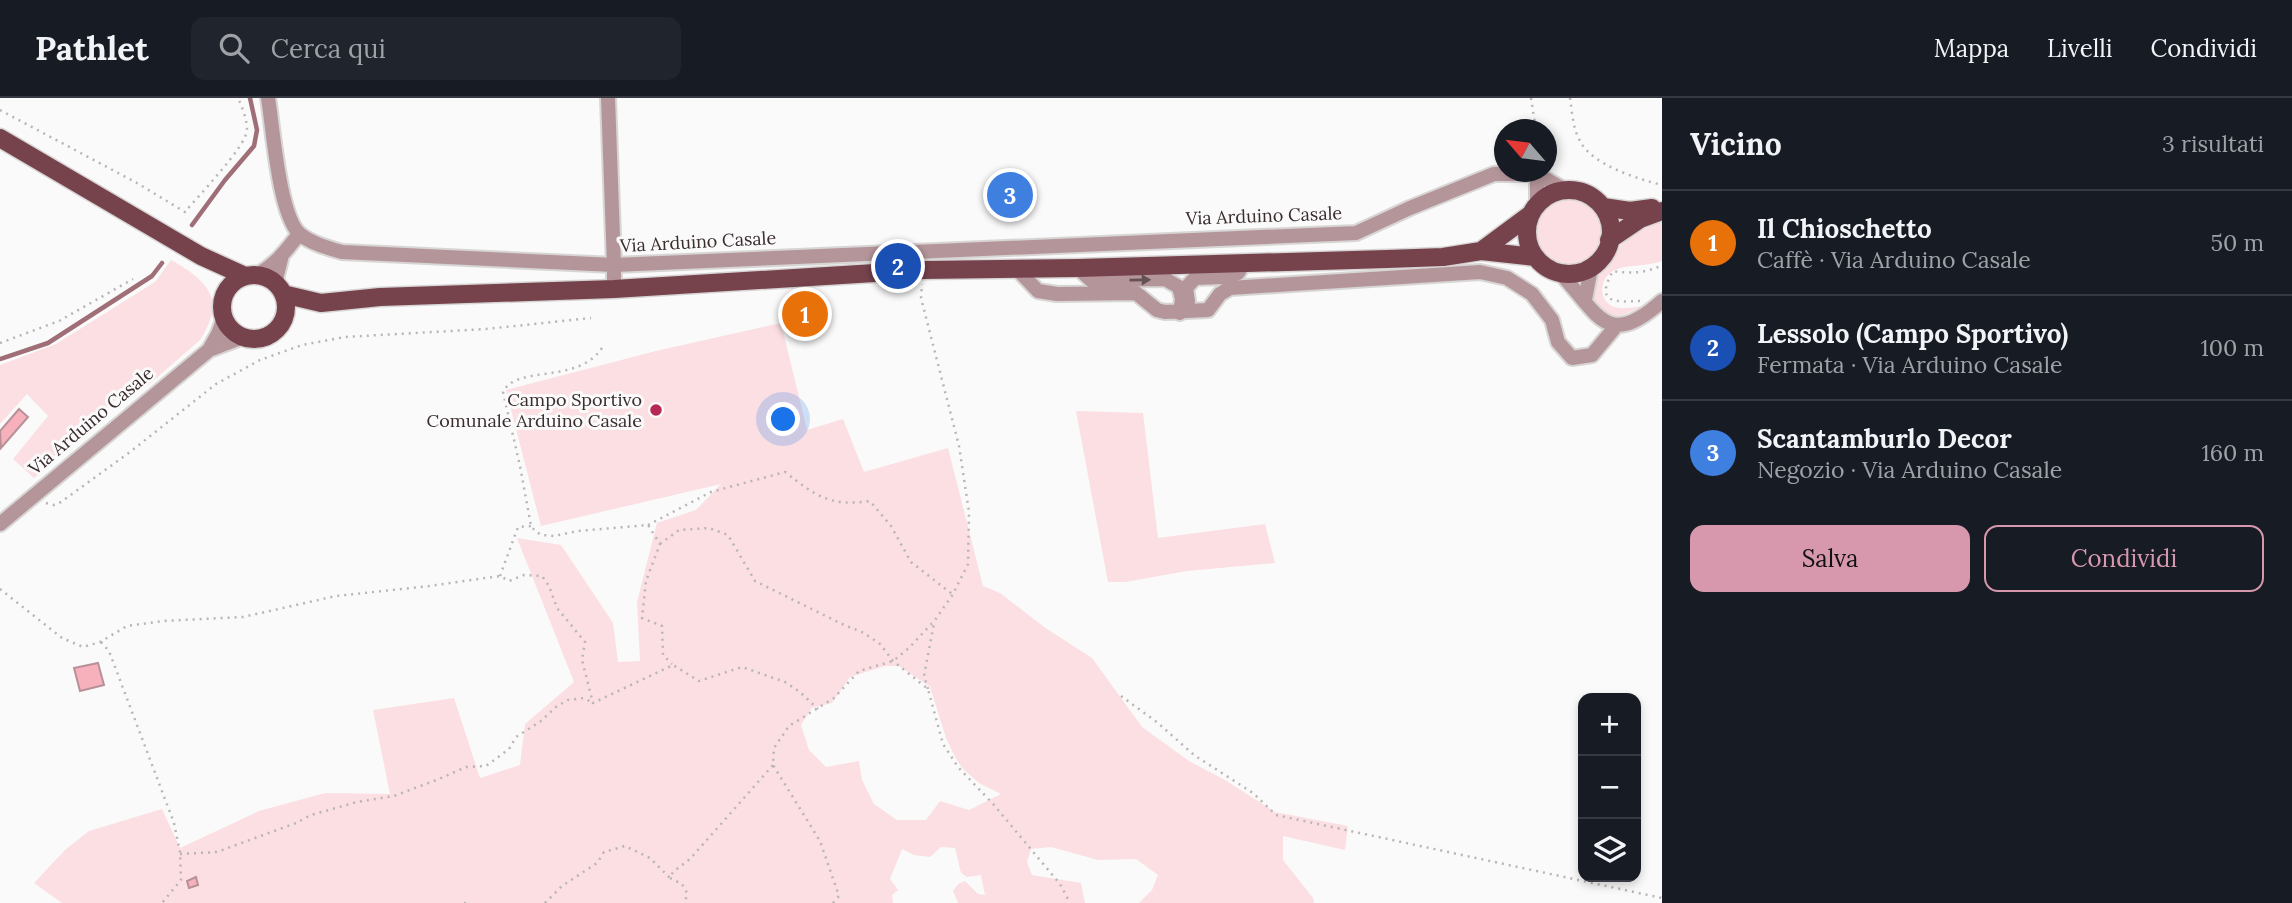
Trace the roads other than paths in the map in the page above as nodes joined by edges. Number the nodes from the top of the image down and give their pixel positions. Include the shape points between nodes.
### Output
1 (268, 98) edge
2 (608, 98) edge
3 (0, 138) edge
4 (1494, 174) edge
5 (1536, 182) edge
6 (1551, 182) edge
7 (1567, 191) junction
8 (1603, 207) junction
9 (1662, 209) edge
10 (1534, 210) junction
11 (299, 234) junction
12 (1609, 240) junction
13 (1481, 251) junction
14 (201, 256) junction
15 (281, 257) junction
16 (1535, 257) junction
17 (1244, 263) junction
18 (614, 265) junction
19 (1078, 268) junction
20 (1591, 268) junction
21 (1017, 269) junction
22 (1561, 274) junction
23 (251, 276) junction
24 (228, 288) junction
25 (279, 288) junction
26 (614, 289) junction
27 (1585, 300) junction
28 (1655, 301) edge
29 (321, 303) junction
30 (1186, 313) junction
31 (224, 318) junction
32 (282, 320) junction
33 (1617, 325) junction
34 (243, 337) junction
35 (208, 350) junction
36 (0, 524) edge

1 - 11 street via 285,209
2 - 18 street
3 - 14 main road
4 - 18 street, Via Arduino Casale via 1356,233
5 - 10 street
6 - 7 street
7 - 8 main road via 1593,198
7 - 10 main road via 1556,192
8 - 9 main road
8 - 12 main road via 1611,226
9 - 12 main road
10 - 13 main road
10 - 16 main road via 1527,234
11 - 15 street
11 - 18 street via 342,252
12 - 20 main road via 1604,256
13 - 16 main road
13 - 17 main road via 1443,257
14 - 23 main road
14 - 24 main road
15 - 23 street
15 - 25 street
16 - 22 main road
17 - 19 main road
17 - 30 street via 1238,273 1195,278 1186,288
18 - 26 street, Via Arduino Casale
19 - 21 main road
19 -> 30 street via 1091,280 1165,279 1179,286
20 - 22 main road
20 - 27 street
21 - 26 main road via 923,270
21 - 30 street via 1038,292 1136,293 1157,310
22 - 27 street
23 - 24 main road
23 - 25 main road
24 - 31 main road via 222,303
25 - 29 main road
25 - 32 main road via 285,310
26 - 29 main road
27 - 33 street via 1600,318
28 - 33 street via 1642,318
29 - 32 main road
30 - 33 street via 1208,310 1230,288 1480,272 1507,278 1532,294 1572,358 1592,355
31 - 34 main road
31 - 35 street
32 - 34 main road via 266,336
34 - 35 street
35 - 36 street, Via Arduino Casale

